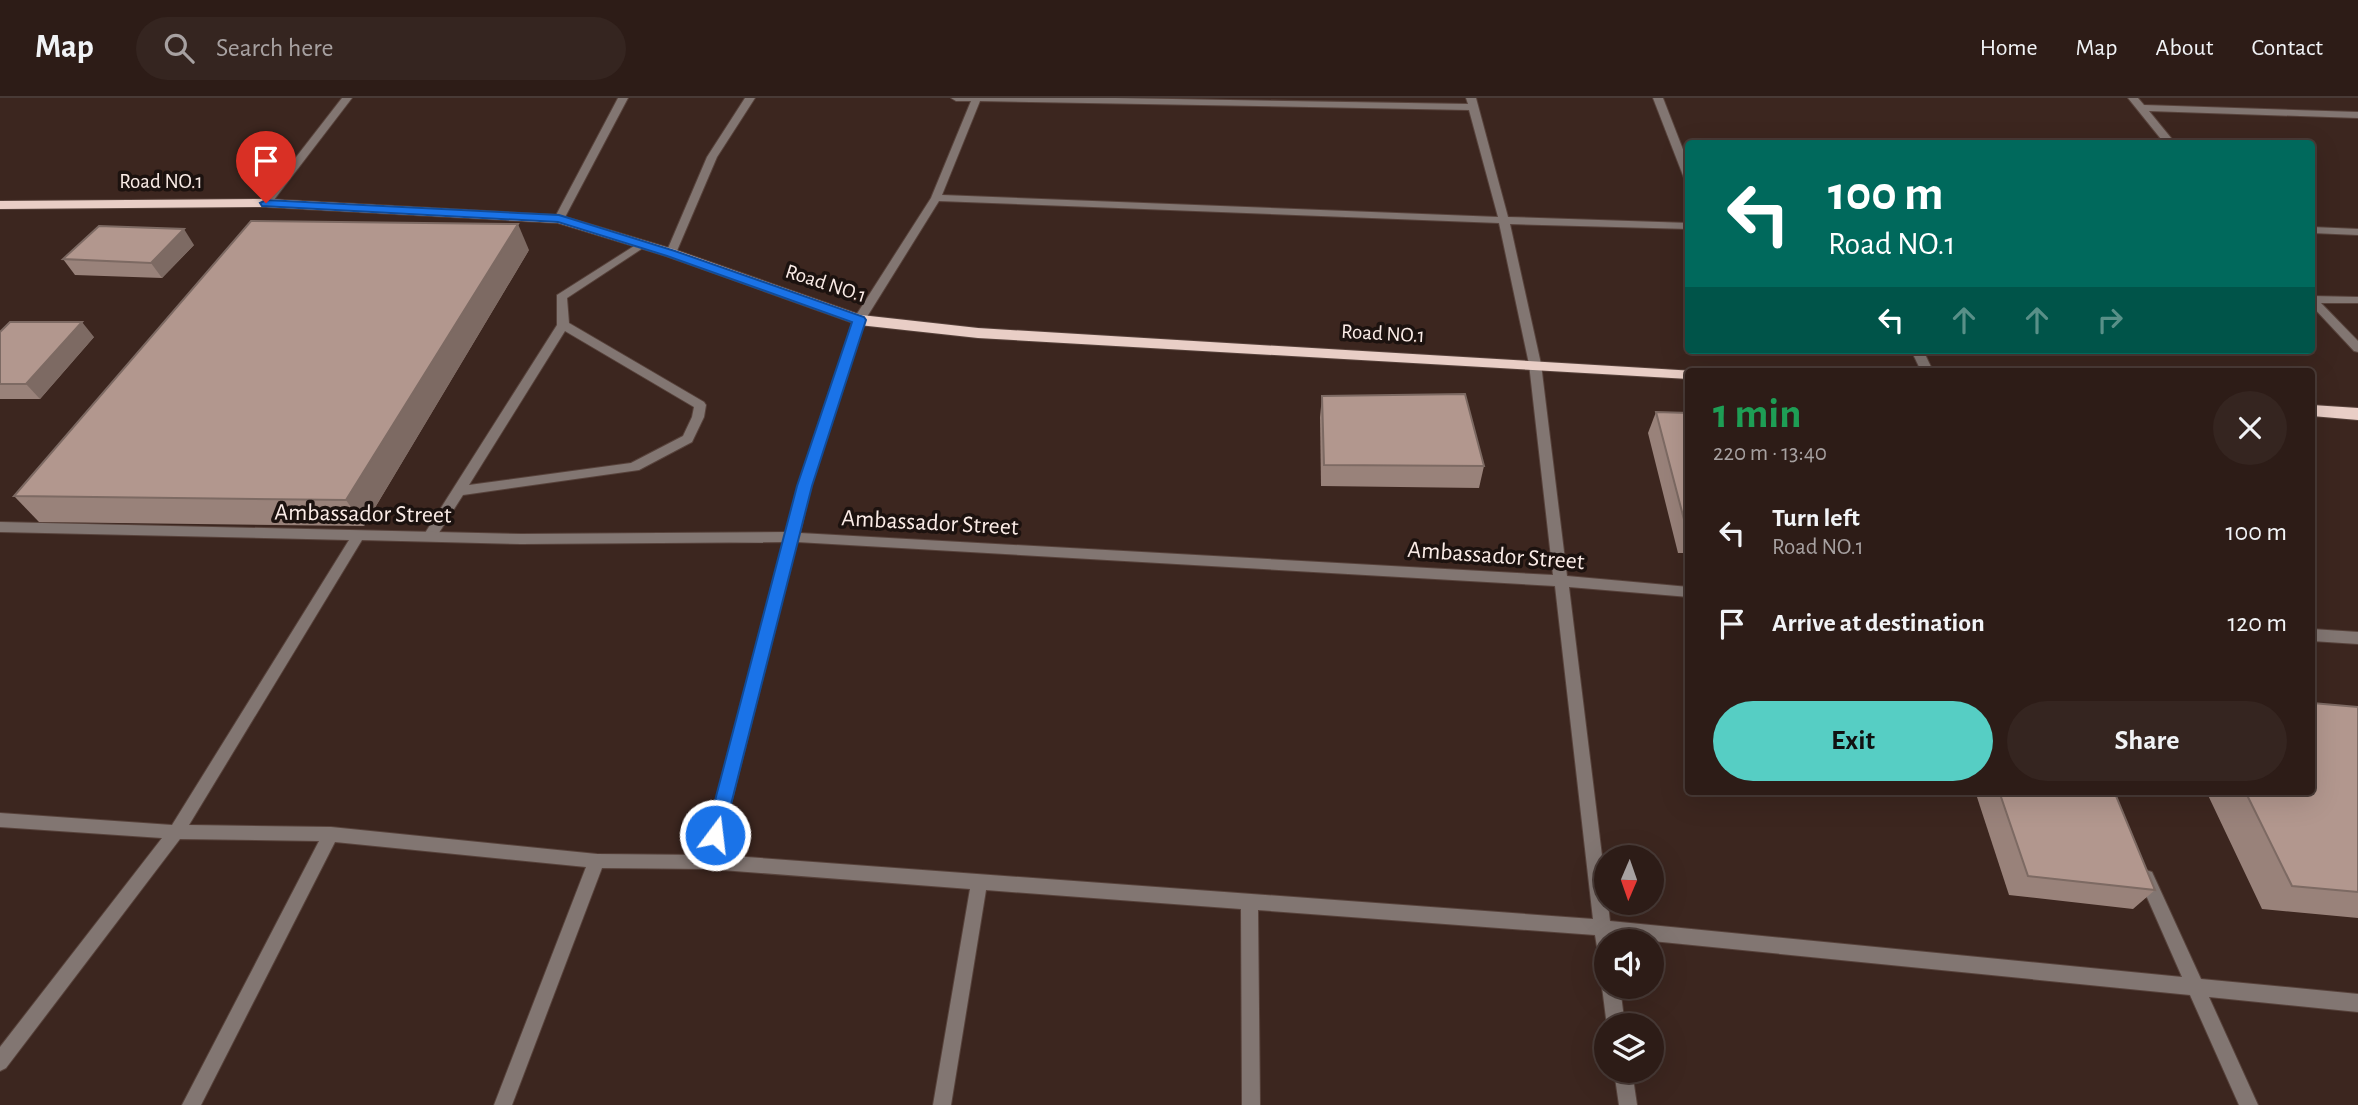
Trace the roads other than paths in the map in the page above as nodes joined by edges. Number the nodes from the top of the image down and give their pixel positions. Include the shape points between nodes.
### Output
1 (347, 98) edge
2 (622, 98) edge
3 (750, 98) edge
4 (956, 98) edge
5 (977, 98) edge
6 (1658, 98) edge
7 (2133, 98) edge
8 (1472, 102) edge
9 (2142, 108) junction
10 (2358, 115) edge
11 (2168, 140) edge
12 (1685, 168) edge
13 (936, 198) junction
14 (266, 203) junction
15 (0, 205) edge
16 (559, 219) junction
17 (1504, 221) junction
18 (1685, 226) edge
19 (2315, 230) edge
20 (2358, 232) edge
21 (642, 244) junction
22 (671, 253) junction
23 (2315, 299) edge
24 (2358, 300) edge
25 (2315, 302) edge
26 (859, 320) junction
27 (564, 325) junction
28 (2358, 348) edge
29 (1535, 364) junction
30 (1685, 374) edge
31 (2315, 411) edge
32 (2358, 414) edge
33 (458, 491) junction
34 (0, 527) edge
35 (358, 536) junction
36 (430, 536) junction
37 (793, 537) junction
38 (1562, 582) junction
39 (1685, 592) edge
40 (2315, 635) edge
41 (2358, 638) edge
42 (0, 820) edge
43 (176, 832) junction
44 (331, 834) junction
45 (597, 861) junction
46 (708, 862) junction
47 (2140, 865) edge
48 (979, 883) junction
49 (1249, 904) junction
50 (1602, 928) junction
51 (2198, 989) junction
52 (2358, 1003) edge
53 (0, 1062) edge
54 (1625, 1083) edge
55 (191, 1105) edge
56 (503, 1105) edge
57 (942, 1105) edge
58 (1251, 1105) edge
59 (1628, 1105) edge
60 (2249, 1105) edge

1 - 14 street
2 - 16 street
3 - 22 street via 712,157
4 - 5 street
5 - 8 street
5 - 13 street
6 - 12 street
7 - 9 street
8 - 17 street
9 - 10 street
9 - 11 street
13 - 17 street
13 - 26 street
14 - 15 highway, Road NO.1
14 - 16 highway, Road NO.1
16 - 21 highway, Road NO.1
17 - 18 street
17 - 29 street
19 - 20 street
21 - 22 highway, Road NO.1
21 - 27 street via 561,297
22 - 26 highway, Road NO.1
23 - 24 street
25 - 28 street
26 - 29 highway, Road NO.1 via 978,332
26 - 37 street
27 - 33 street
27 - 33 street via 700,405 688,439 635,467
29 - 30 highway, Road NO.1
29 - 38 street
31 - 32 highway
33 - 36 street
34 - 35 street, Ambassador Street
35 - 36 street, Ambassador Street
35 - 43 street
36 - 37 street, Ambassador Street
37 - 38 street, Ambassador Street
37 - 46 street
38 - 39 street, Ambassador Street
38 - 50 street
40 - 41 street
42 - 43 street
43 - 44 street
43 - 53 street
44 - 45 street
44 - 55 street
45 - 46 street
45 - 56 street
46 - 48 street
47 - 51 street
48 - 49 street
48 - 57 street
49 - 50 street
49 - 58 street
50 - 51 street
51 - 52 street
51 - 60 street
54 - 59 street

